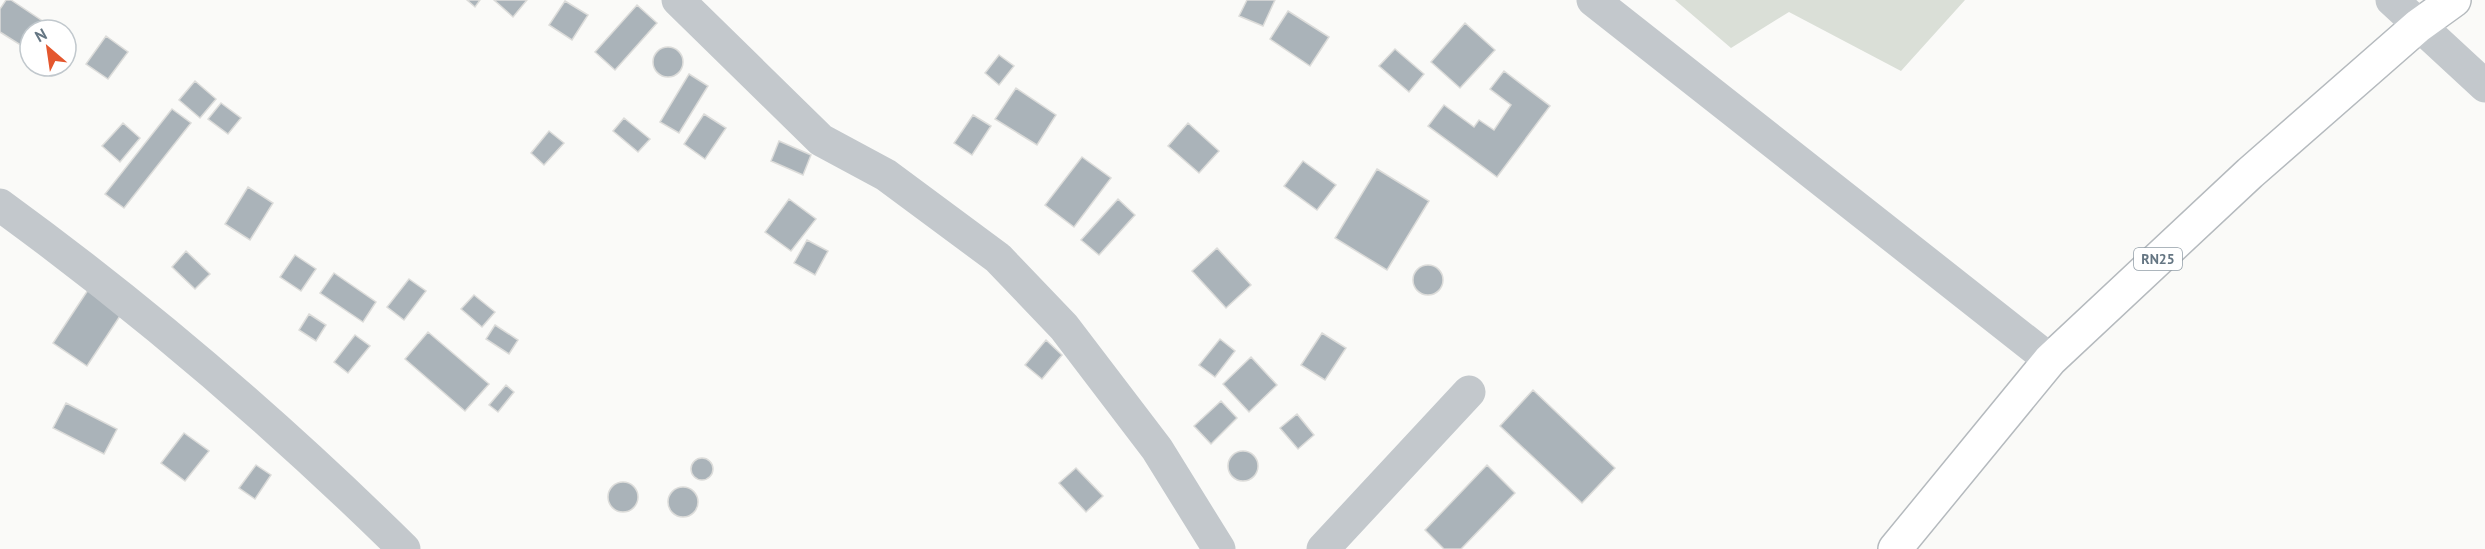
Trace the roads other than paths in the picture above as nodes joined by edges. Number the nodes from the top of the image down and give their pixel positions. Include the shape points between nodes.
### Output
1 (678, 0) edge
2 (1593, 0) edge
3 (2392, 0) edge
4 (2454, 0) edge
5 (2418, 26) junction
6 (2485, 86) edge
7 (0, 205) edge
8 (2050, 360) junction
9 (1469, 392) dead end
10 (404, 549) edge
11 (1219, 549) edge
12 (1323, 549) edge
13 (1894, 549) edge

1 - 11 street via 821,140 886,175 998,258 1064,327 1136,421
2 - 8 street
3 - 5 street
4 - 5 main road, RN25
5 - 6 street
5 - 8 main road, RN25 via 2250,173
7 - 10 street via 71,256 195,359 324,470
8 - 13 main road, RN25
9 - 12 street

